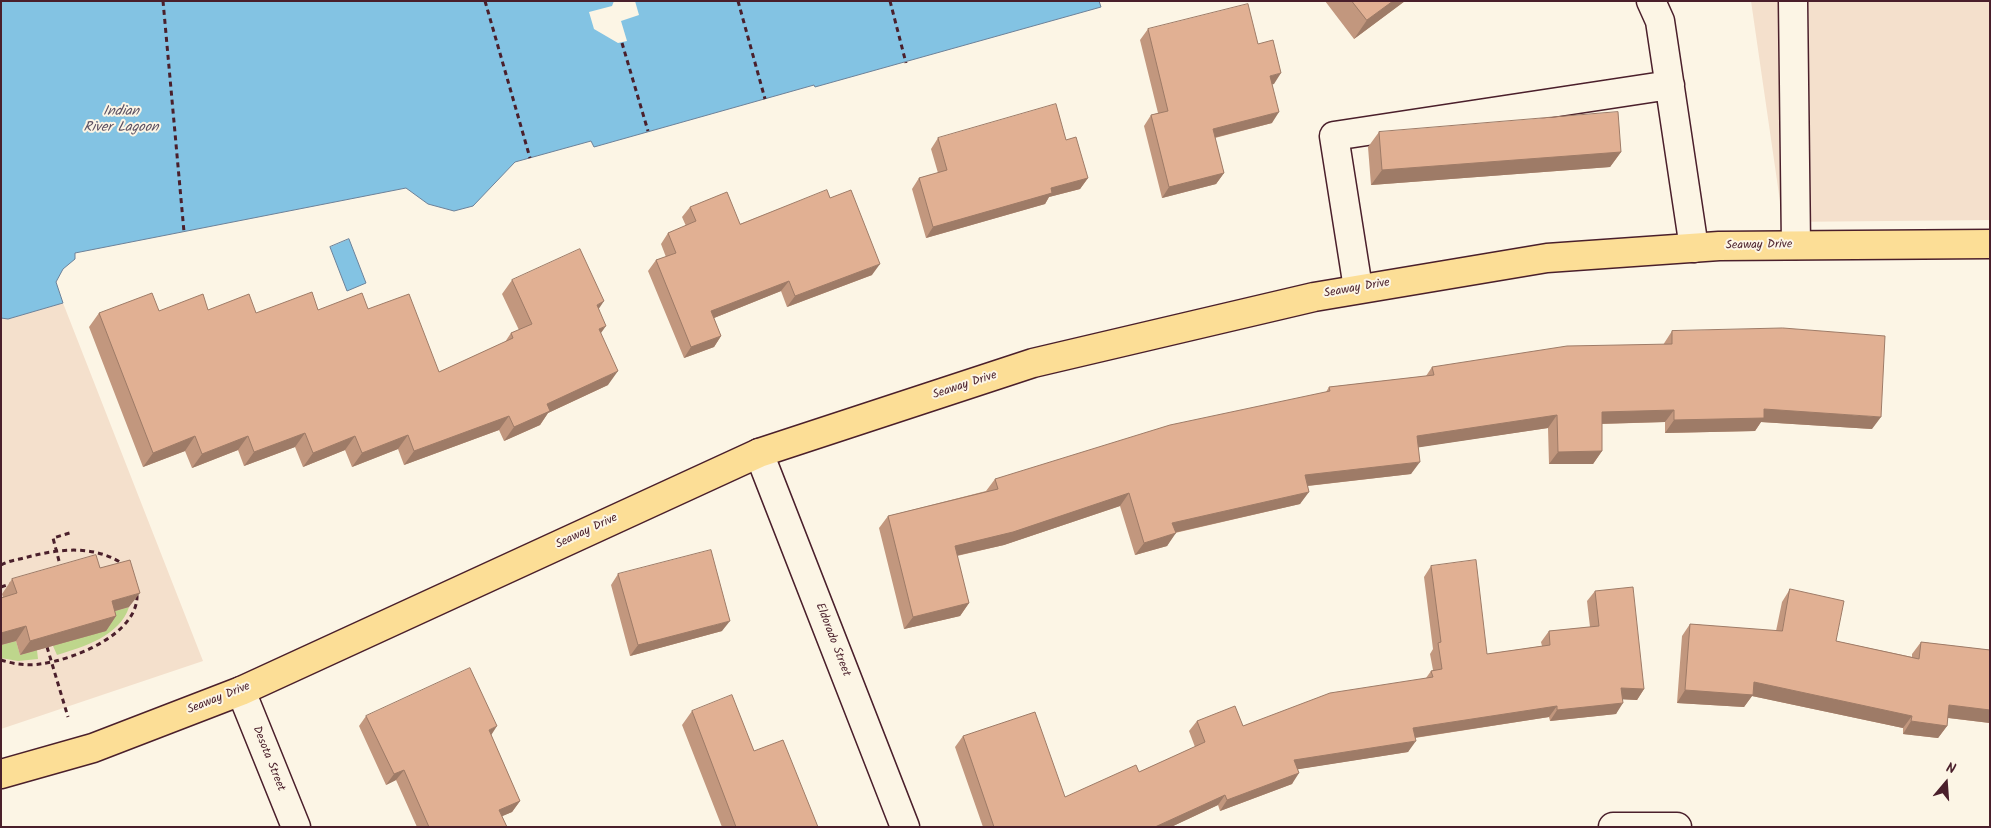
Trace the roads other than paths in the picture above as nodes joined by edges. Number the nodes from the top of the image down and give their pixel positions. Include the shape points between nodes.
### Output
1 (1651, 1) edge
2 (1793, 1) edge
3 (1670, 85) junction
4 (1990, 244) edge
5 (1796, 245) junction
6 (1694, 248) junction
7 (1358, 288) junction
8 (759, 453) junction
9 (241, 691) junction
10 (1, 774) edge
11 (296, 827) edge
12 (905, 827) edge
13 (1613, 827) edge
14 (1677, 827) edge

1 - 3 street via 1660,21
2 - 5 street
3 - 6 street
3 - 7 street via 1334,136
4 - 5 main road, Seaway Drive
5 - 6 main road, Seaway Drive
6 - 7 main road, Seaway Drive via 1547,258
7 - 8 main road, Seaway Drive via 1033,363
8 - 9 main road, Seaway Drive
8 - 12 street, Eldorado Street
9 - 10 main road, Seaway Drive via 93,748
9 - 11 street, Desota Street
13 - 14 street

